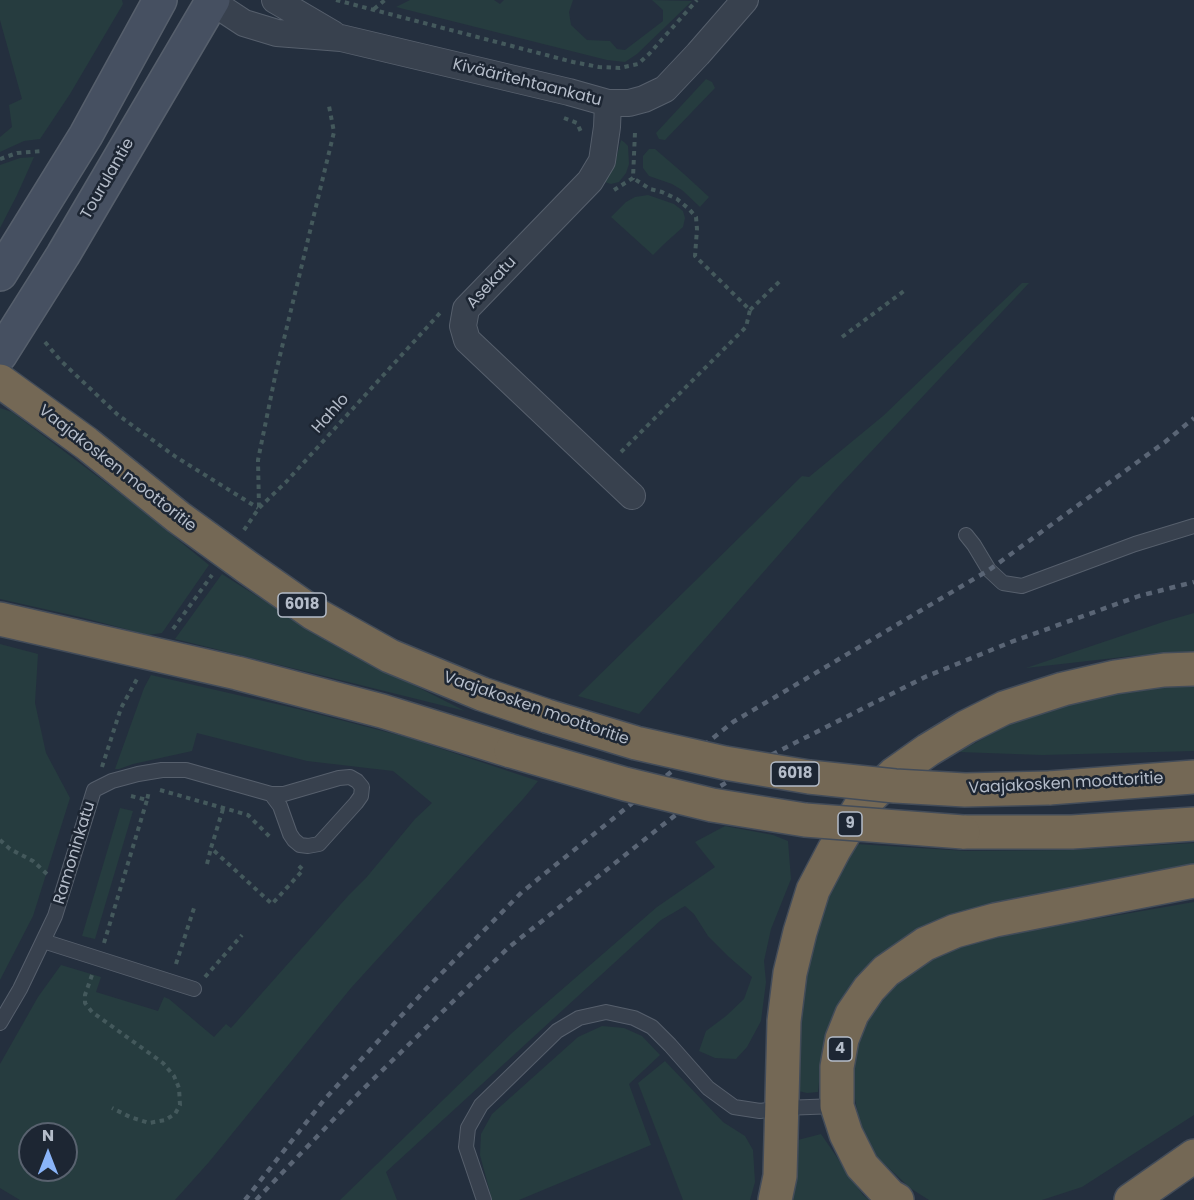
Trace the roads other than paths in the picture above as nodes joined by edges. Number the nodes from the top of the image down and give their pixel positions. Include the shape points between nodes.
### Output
1 (160, 0) edge
2 (275, 0) edge
3 (745, 0) edge
4 (211, 1) edge
5 (341, 38) junction
6 (608, 103) junction
7 (0, 274) edge
8 (0, 356) edge
9 (0, 381) edge
10 (632, 496) dead end
11 (1194, 526) edge
12 (966, 535) dead end
13 (0, 619) edge
14 (1194, 669) edge
15 (1194, 777) edge
16 (271, 794) junction
17 (1194, 824) edge
18 (1194, 881) edge
19 (43, 941) junction
20 (194, 989) road end
21 (0, 1023) edge
22 (837, 1106) junction
23 (783, 1108) junction
24 (1194, 1156) edge
25 (484, 1200) edge
26 (775, 1200) edge
27 (897, 1200) edge
28 (1131, 1200) edge

1 - 7 main road via 86,135
2 - 5 street, Kivääritehtaankatu
3 - 6 street, Kivääritehtaankatu via 665,89 637,101
4 - 5 street, Kivääritehtaankatu via 244,23 277,33
4 - 8 main road, Tourulantie
5 - 6 street, Kivääritehtaankatu
6 - 10 street, Asekatu via 602,161 590,181 466,309 463,326 467,340
9 - 15 highway, Vaajakosken moottoritie / 6018, bridge via 178,517 313,613 390,656 547,716 636,743 725,763 896,786 1049,789
11 - 12 lane via 1022,586 1003,583 989,570
13 - 17 highway, bridge via 237,673 711,805 805,820 963,832 1072,832
14 - 23 highway, 9 via 1115,676 1004,708 920,756 894,774 860,807 813,890 800,932 784,1021
16 - 16 lane via 294,840 308,846 319,844 356,803 362,787 350,777
16 - 19 lane, Ramoninkatu via 174,769 130,776 94,790 55,916
18 - 22 highway, 4 via 995,920 925,944 886,971 852,1014 842,1038 837,1067
19 - 20 lane
19 - 21 lane, Ramoninkatu
22 - 23 lane
22 - 27 highway, 4 via 862,1166
23 - 25 lane via 734,1107 708,1088 652,1028 634,1018 606,1012 579,1018 557,1031 481,1105 468,1128 466,1146
23 - 26 highway, 9
24 - 28 highway

